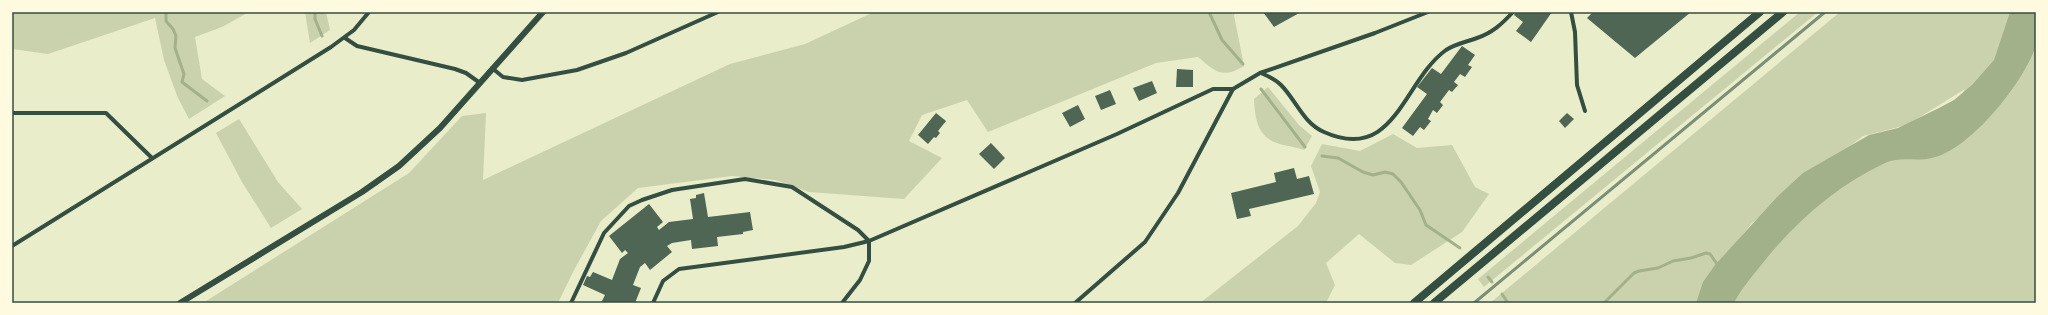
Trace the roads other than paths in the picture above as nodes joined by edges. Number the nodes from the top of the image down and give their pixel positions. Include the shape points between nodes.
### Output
1 (369, 12) edge
2 (543, 12) edge
3 (718, 12) edge
4 (1428, 12) edge
5 (1513, 12) edge
6 (1571, 12) edge
7 (1760, 12) edge
8 (1784, 12) edge
9 (345, 38) junction
10 (492, 68) junction
11 (1260, 73) junction
12 (480, 83) junction
13 (1233, 89) junction
14 (1585, 111) dead end
15 (12, 113) edge
16 (152, 158) junction
17 (869, 241) junction
18 (12, 246) edge
19 (180, 303) edge
20 (571, 303) edge
21 (653, 303) edge
22 (842, 303) edge
23 (1075, 303) edge
24 (1414, 303) edge
25 (1434, 303) edge

1 - 9 street
2 - 10 street
3 - 10 street via 626,53 578,70 522,80 503,77
4 - 11 street
5 - 11 street via 1499,27 1445,51 1435,60 1390,122 1374,136 1353,139 1323,132 1303,115 1282,86 1273,78
6 - 14 street via 1575,32 1577,85
7 - 24 main road
8 - 25 main road
9 - 12 street via 357,46 455,69
9 - 16 street
10 - 12 street
11 - 13 street
12 - 19 street via 426,143 399,166 362,192
13 - 17 street via 1213,89 1117,134
13 - 23 street via 1178,193 1145,242
15 - 16 street via 106,113
16 - 18 street
17 - 20 street via 858,230 792,187 745,179 672,190 629,206 604,233
17 - 21 street via 679,268 663,281
17 - 22 street via 869,261 860,280

